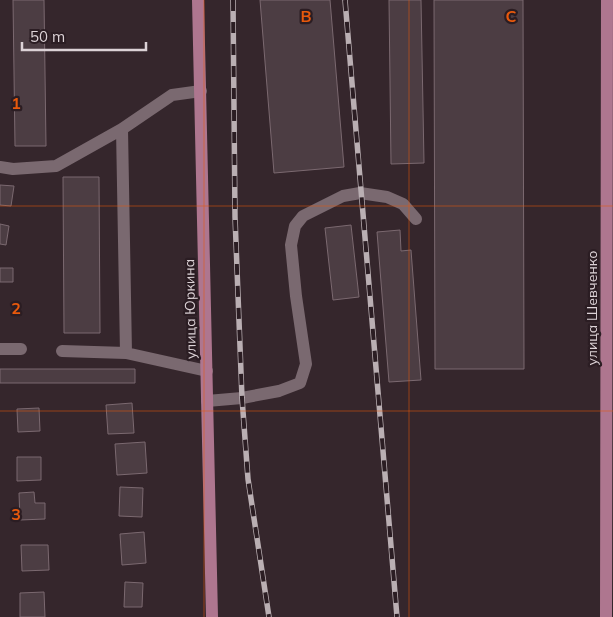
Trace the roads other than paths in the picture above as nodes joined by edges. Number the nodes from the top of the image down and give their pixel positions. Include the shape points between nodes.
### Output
1 (198, 0) edge
2 (607, 0) edge
3 (201, 91) junction
4 (122, 129) junction
5 (0, 167) edge
6 (416, 219) dead end
7 (0, 349) edge
8 (21, 349) dead end
9 (62, 351) dead end
10 (126, 353) junction
11 (610, 368) edge
12 (207, 371) junction
13 (207, 401) junction
14 (212, 617) edge
15 (606, 617) edge

1 - 3 main road, улица Юркина
2 - 11 main road, улица Шевченко
3 - 4 lane via 172,95
3 - 12 main road, улица Юркина
4 - 5 lane via 56,166
4 - 10 lane
6 - 13 lane via 403,204 387,197 360,193 343,196 303,216 295,226 292,245 306,364 300,383 261,395
7 - 8 lane
9 - 10 lane
10 - 12 lane
11 - 15 main road, улица Шевченко
12 - 13 main road, улица Юркина
13 - 14 main road, улица Юркина

